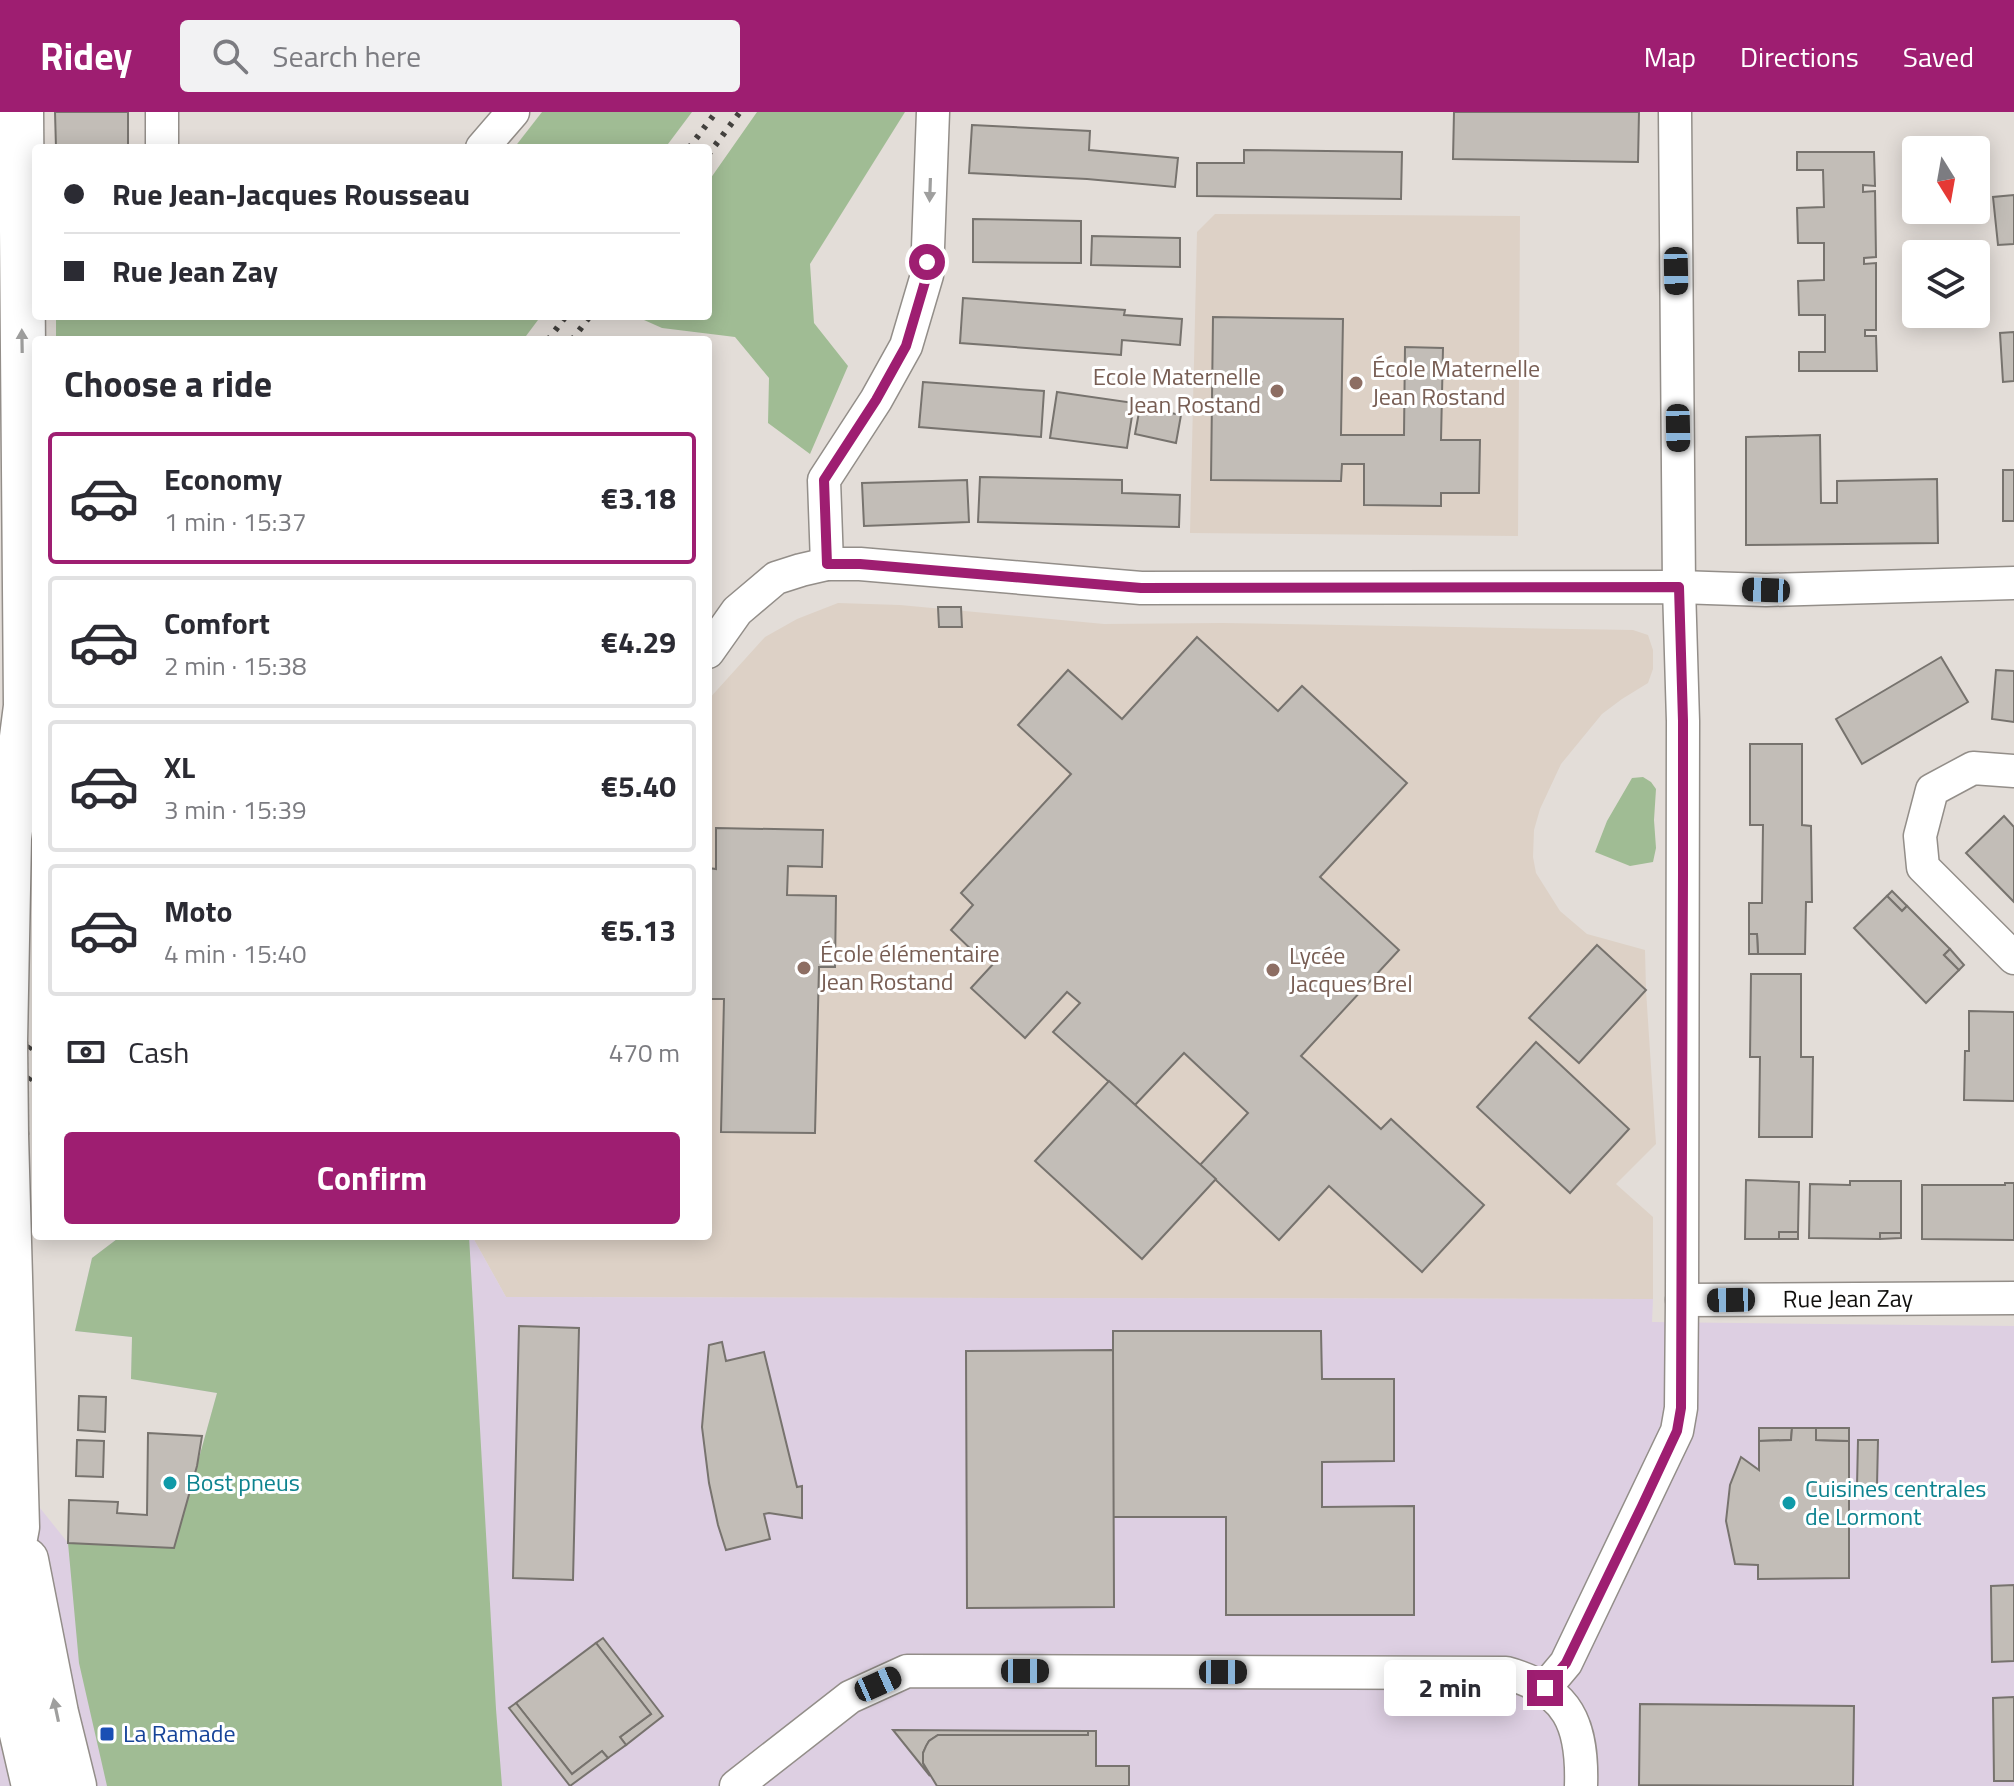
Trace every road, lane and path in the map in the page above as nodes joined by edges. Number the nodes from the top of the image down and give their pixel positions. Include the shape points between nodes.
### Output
1 (21, 112) edge
2 (162, 112) edge
3 (513, 112) edge
4 (933, 112) edge
5 (1675, 112) edge
6 (162, 144) edge
7 (485, 144) edge
8 (28, 260) edge
9 (827, 564) junction
10 (2014, 583) edge
11 (1679, 587) junction
12 (712, 646) edge
13 (0, 753) edge
14 (2014, 771) edge
15 (9, 838) junction
16 (2014, 958) edge
17 (2014, 1298) edge
18 (1682, 1300) junction
19 (17, 1527) junction
20 (1545, 1688) junction
21 (34, 1786) edge
22 (74, 1786) edge
23 (736, 1786) edge
24 (1581, 1786) edge

1 - 8 main road
2 - 6 street
3 - 7 street
4 -> 9 street via 927,275 906,346 824,480
5 - 11 street
15 -> 8 main road via 26,706
9 - 11 street via 1141,588
9 - 12 street via 776,578 737,611
10 - 11 street via 1766,590
11 - 18 street
13 - 15 main road
14 - 16 street via 1973,768 1932,790 1920,836 1923,867
15 - 19 main road, bridge via 6,1135
17 - 18 street, Rue Jean Zay
18 - 20 street via 1677,1431 1566,1663
19 - 21 main road via 6,1585 10,1647
22 -> 19 main road
20 - 23 street via 1506,1673 907,1671 850,1697
20 - 24 street via 1561,1702 1579,1739

